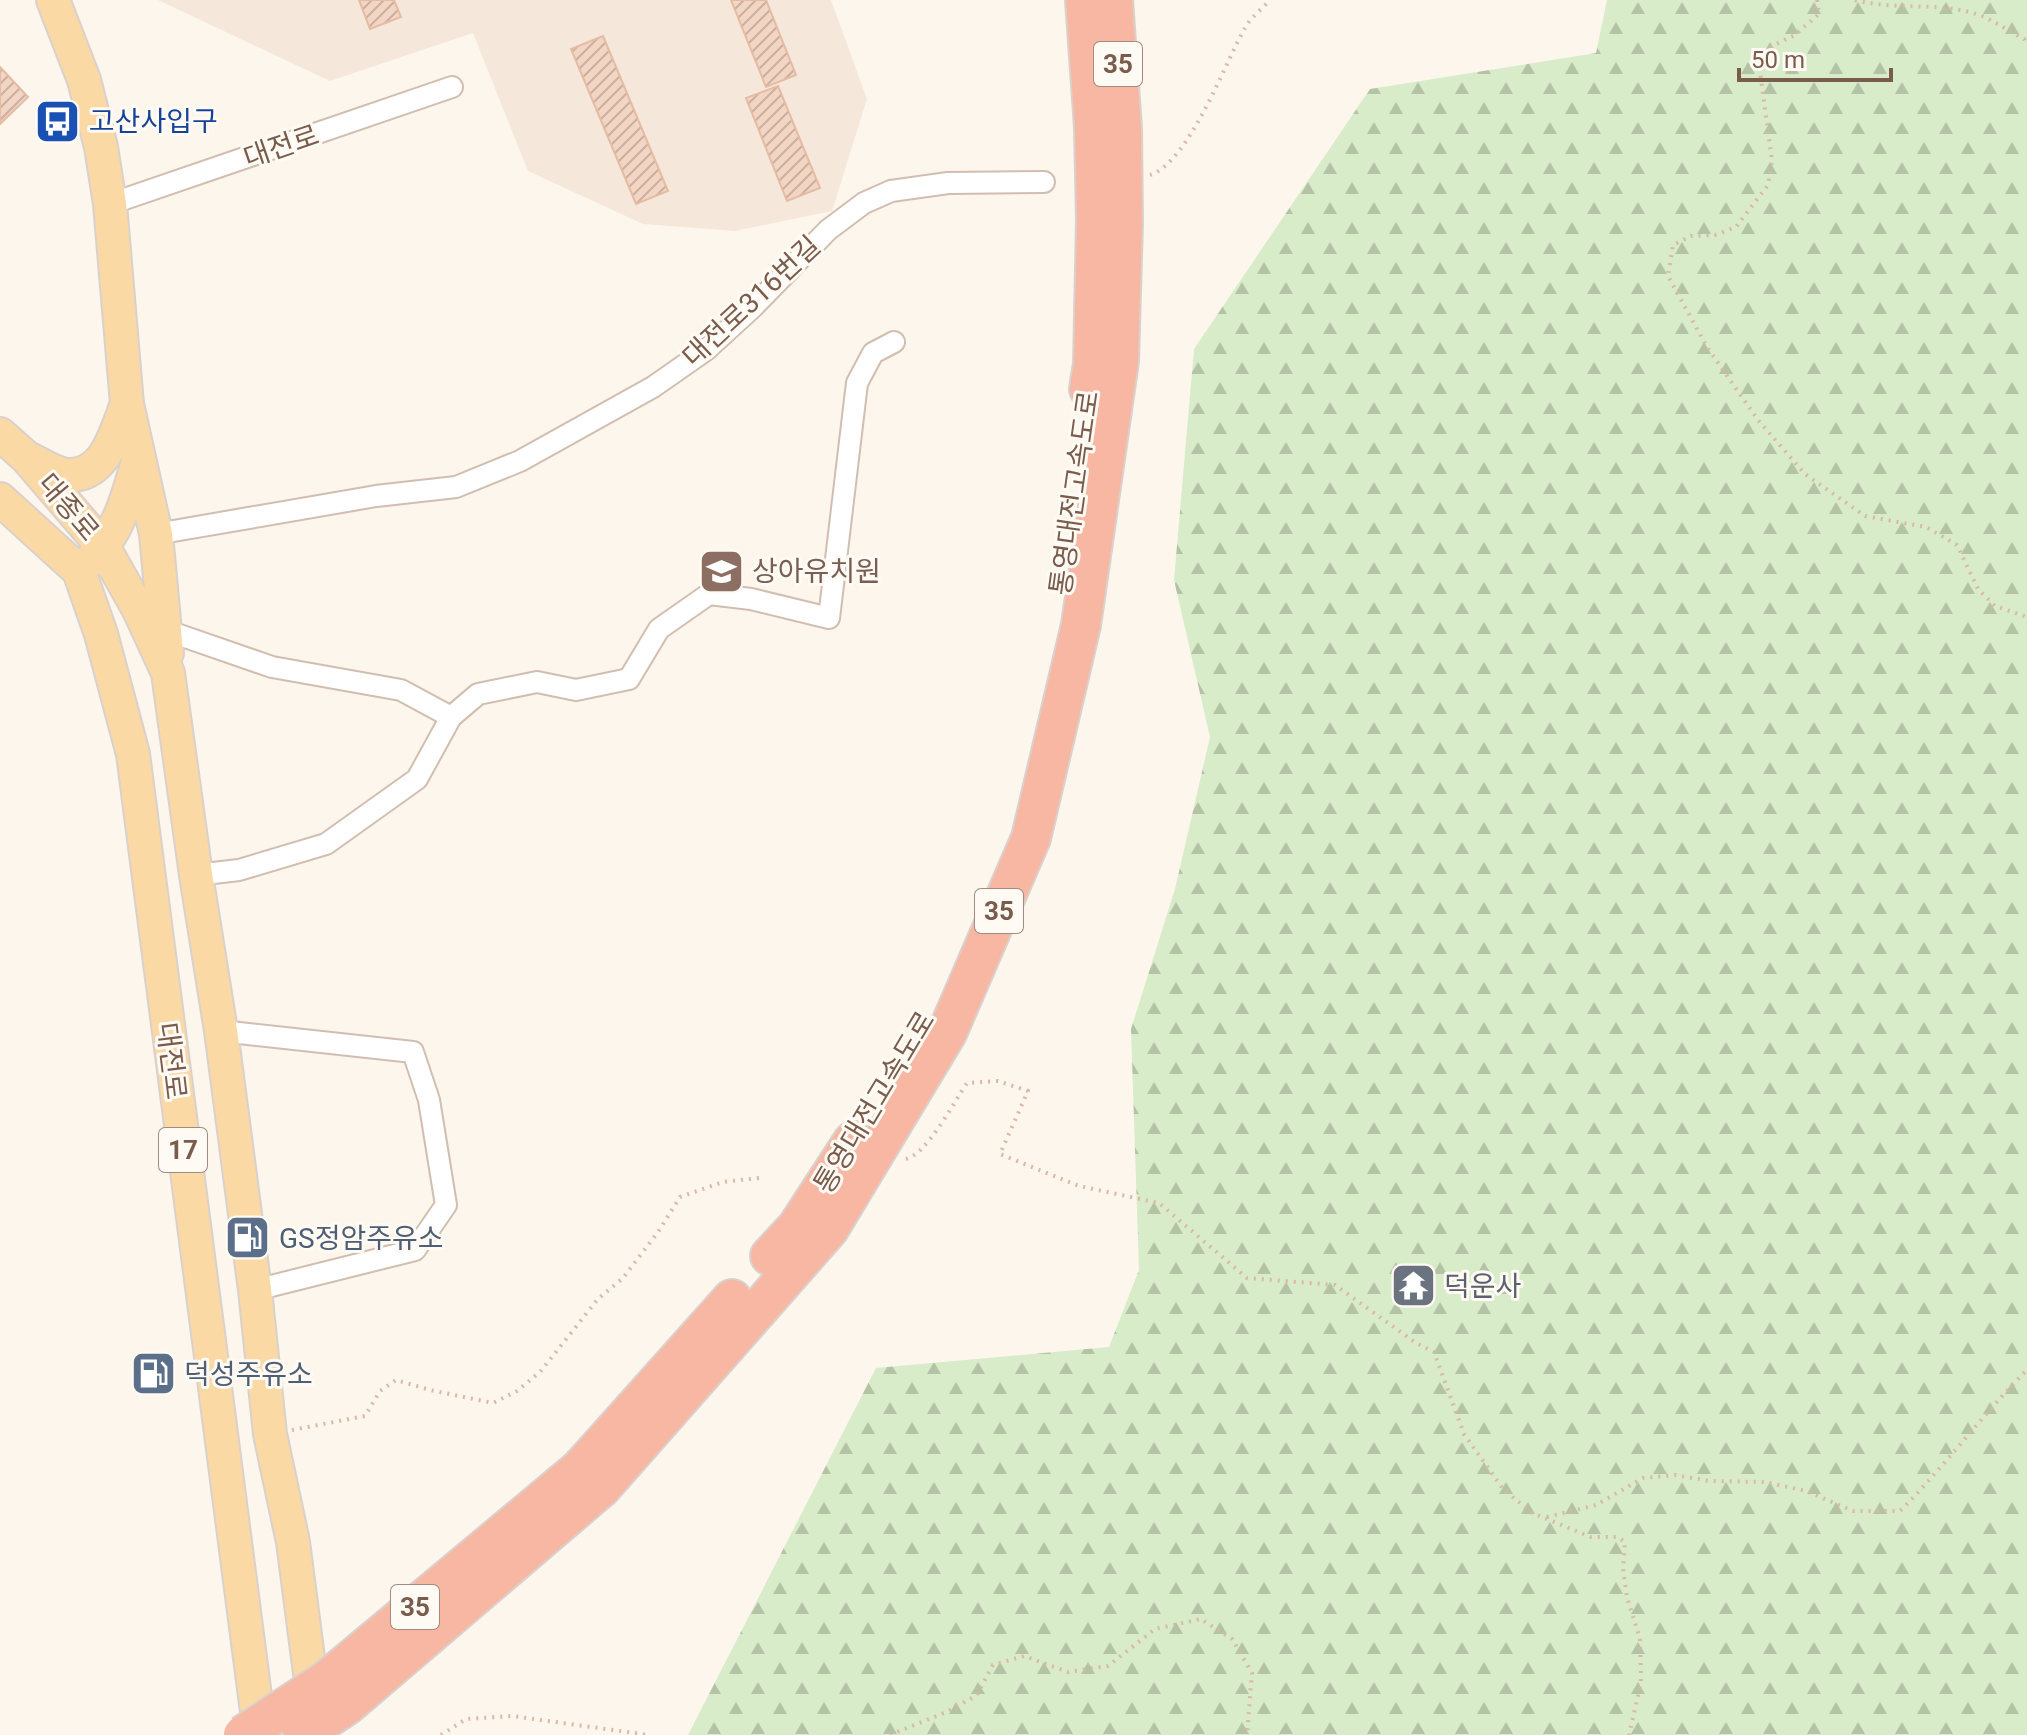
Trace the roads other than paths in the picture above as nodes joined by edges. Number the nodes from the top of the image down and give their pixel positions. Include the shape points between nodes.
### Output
1 (53, 0) edge
2 (1085, 0) edge
3 (1113, 0) edge
4 (452, 87) dead end
5 (1108, 128) junction
6 (1044, 182) dead end
7 (110, 204) junction
8 (894, 342) dead end
9 (127, 404) junction
10 (0, 434) edge
11 (139, 457) junction
12 (27, 458) junction
13 (0, 499) edge
14 (156, 534) junction
15 (104, 548) junction
16 (79, 571) junction
17 (165, 630) junction
18 (168, 673) junction
19 (451, 717) junction
20 (196, 875) junction
21 (221, 1031) junction
22 (255, 1290) junction
23 (591, 1478) junction
24 (243, 1735) edge
25 (260, 1735) edge
26 (302, 1735) edge
27 (318, 1735) edge

1 - 7 main road via 84,80
2 - 5 highway, 통영대전고속도로 / 35
3 - 5 highway, 통영대전고속도로 / 35
4 - 7 street, 대전로
5 - 23 highway, 통영대전고속도로 / 35, bridge via 1110,221 1055,628 1005,841 920,1037 797,1227
6 - 14 street, 대전로316번길 via 948,183 891,191 864,203 828,230 696,357 653,387 520,461 456,487
7 - 9 main road
8 - 19 street via 873,353 857,383 829,618 709,594 659,629 629,679 576,690 537,682 478,694
9 - 11 main road
9 - 12 main road via 107,454 88,473 64,475
10 - 12 main road, 대종로 / 17
11 - 14 main road
11 - 15 main road via 126,506
12 - 15 main road, 대종로 / 17
13 - 16 main road, 대종로 / 17
14 - 17 main road
15 - 16 main road
15 - 18 main road, 대전로 / 17
16 - 25 main road, 대전로 / 17 via 133,754
17 - 18 main road
17 - 19 street via 272,667 401,690
18 - 20 main road, 대전로 / 17
19 - 20 street via 417,779 326,844 239,870
20 - 21 main road, 대전로 / 17
21 - 22 main road, 대전로 / 17
21 - 22 street, 대전로 via 413,1052 429,1100 446,1205 415,1250
22 - 27 main road, 대전로 / 17 via 270,1434 293,1542
23 - 24 highway, 통영대전고속도로 / 35, bridge via 327,1680
23 - 26 highway, 통영대전고속도로 / 35, bridge via 347,1705

